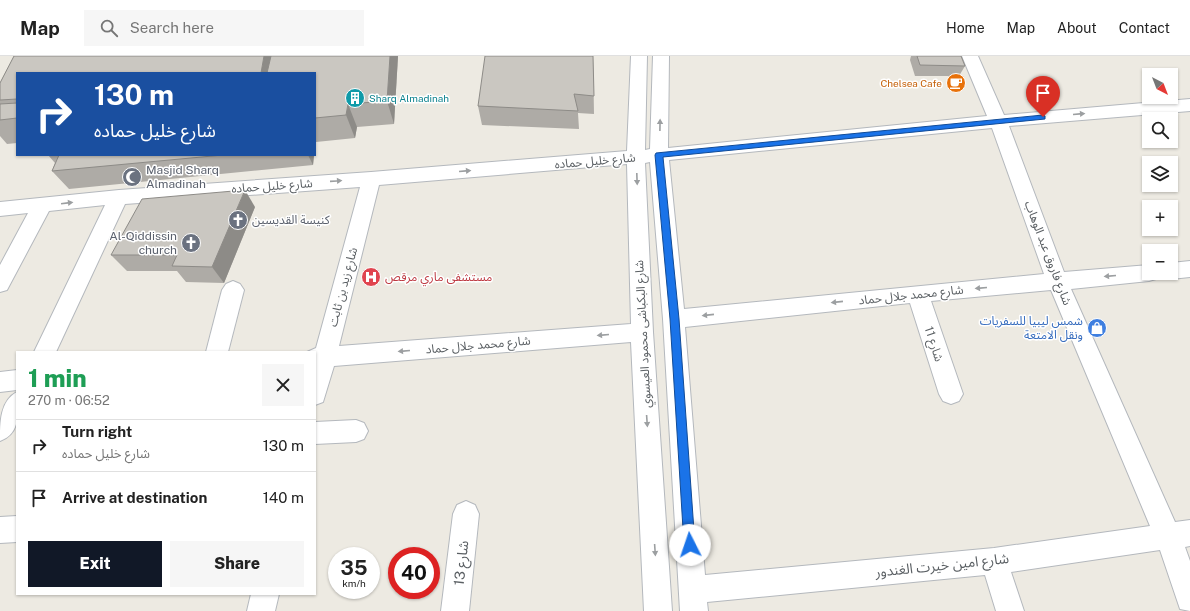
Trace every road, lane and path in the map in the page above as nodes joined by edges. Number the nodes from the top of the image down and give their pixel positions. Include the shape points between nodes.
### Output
1 (639, 56) edge
2 (661, 56) edge
3 (970, 56) edge
4 (1190, 105) edge
5 (998, 121) junction
6 (659, 155) junction
7 (636, 157) junction
8 (371, 179) junction
9 (119, 197) junction
10 (42, 206) junction
11 (0, 209) edge
12 (1190, 269) edge
13 (1178, 270) edge
14 (1142, 274) edge
15 (1057, 280) junction
16 (0, 284) edge
17 (234, 290) dead end
18 (918, 294) junction
19 (674, 319) junction
20 (642, 332) junction
21 (45, 351) edge
22 (217, 351) edge
23 (320, 358) edge
24 (16, 380) edge
25 (0, 382) edge
26 (316, 388) edge
27 (951, 394) dead end
28 (16, 405) edge
29 (0, 430) edge
30 (356, 431) dead end
31 (316, 433) edge
32 (466, 514) dead end
33 (16, 529) edge
34 (0, 530) edge
35 (1179, 534) edge
36 (994, 561) junction
37 (265, 595) edge
38 (1190, 599) edge
39 (694, 601) edge
40 (261, 611) edge
41 (455, 611) edge
42 (658, 611) edge
43 (1010, 611) edge

1 - 7 street, شارع البكباشى محمود العيسوي
6 -> 2 street
3 - 5 street, شارع فاروق عبد الوهاب
5 -> 4 street, شارع خليل حماده
5 - 6 street, شارع خليل حماده
5 - 15 street, شارع فاروق عبد الوهاب
6 - 7 street, شارع خليل حماده
6 - 19 street
8 -> 7 street, شارع خليل حماده
7 -> 20 street, شارع البكباشى محمود العيسوي
9 -> 8 street, شارع خليل حماده
8 - 23 street, شارع زيد بن ثابت
10 -> 9 street, شارع خليل حماده
9 - 21 street
10 - 11 street, شارع خليل حماده
10 - 16 street
12 - 13 street
14 -> 15 street, شارع محمد جلال حماد
15 -> 18 street, شارع محمد جلال حماد
15 - 35 street, شارع فاروق عبد الوهاب
17 - 22 street
18 -> 19 street, شارع محمد جلال حماد
18 - 27 street, شارع 11
19 - 39 street
20 -> 23 street, شارع محمد جلال حماد
20 -> 42 street, شارع البكباشى محمود العيسوي
23 - 26 street, شارع زيد بن ثابت
24 - 25 street
28 - 29 street
30 - 31 street
32 - 41 street, شارع 13
33 - 34 street
35 - 36 street, شارع امين خيرت الغندور
35 - 38 street, شارع فاروق عبد الوهاب
36 - 39 street, شارع امين خيرت الغندور
36 - 43 street
37 - 40 street

